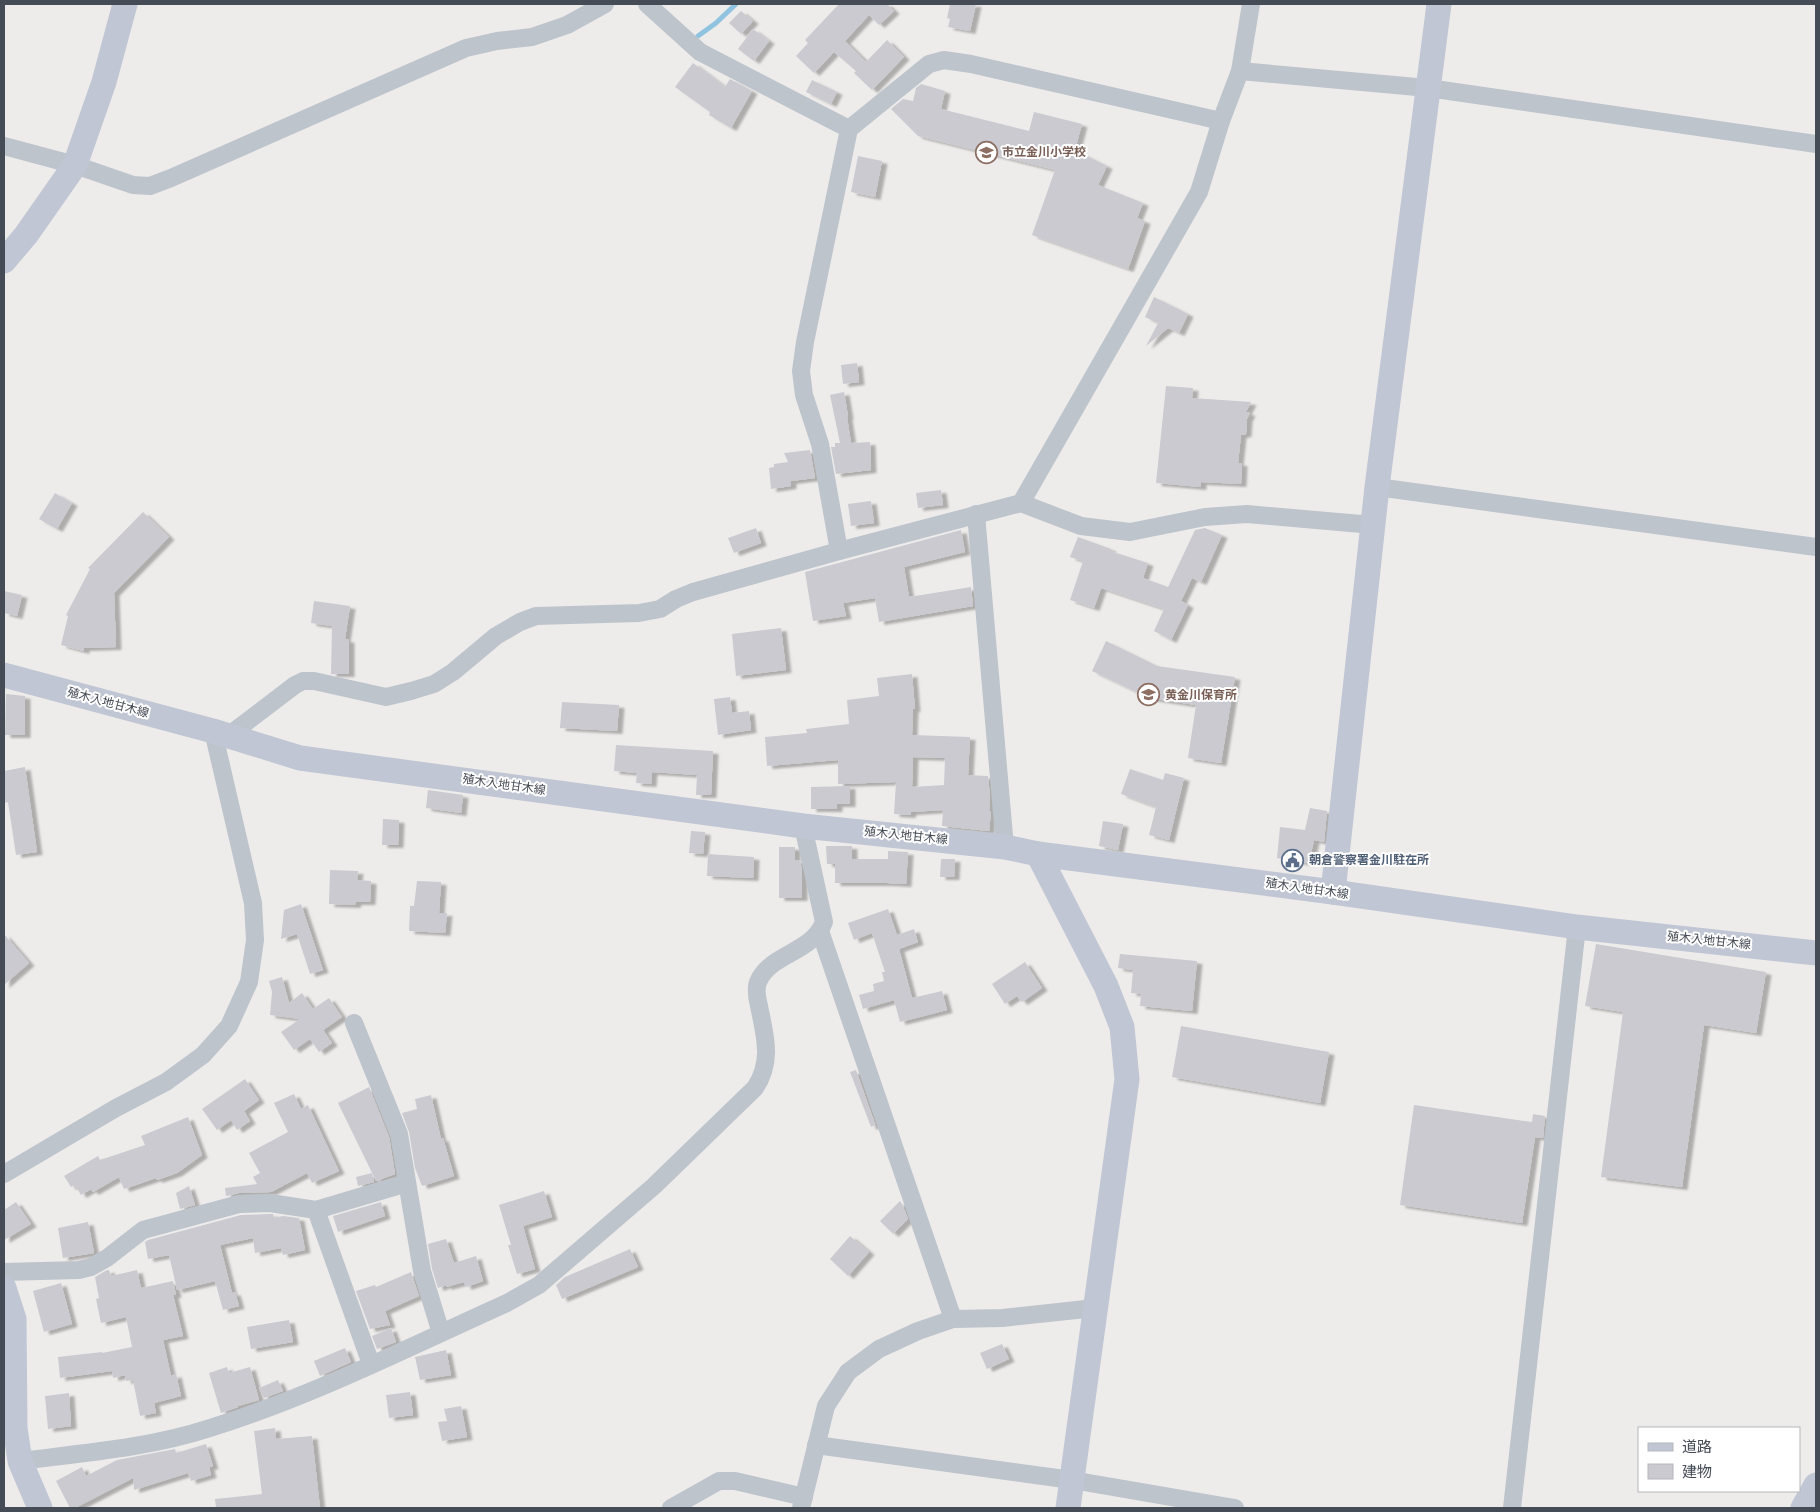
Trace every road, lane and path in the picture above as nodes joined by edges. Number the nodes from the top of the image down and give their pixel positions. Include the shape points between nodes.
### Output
1 (125, 4) edge
2 (605, 4) edge
3 (647, 4) edge
4 (1251, 4) edge
5 (1439, 4) edge
6 (1240, 71) junction
7 (1428, 88) junction
8 (1221, 121) junction
9 (849, 129) junction
10 (1816, 144) edge
11 (4, 146) edge
12 (75, 165) junction
13 (4, 261) edge
14 (1377, 487) junction
15 (1021, 503) junction
16 (976, 514) junction
17 (1373, 525) junction
18 (1816, 547) edge
19 (839, 551) junction
20 (4, 675) edge
21 (220, 733) junction
22 (803, 826) junction
23 (1005, 846) junction
24 (1038, 854) junction
25 (1333, 892) junction
26 (1577, 927) junction
27 (820, 932) junction
28 (1816, 953) edge
29 (354, 1023) dead end
30 (4, 1174) edge
31 (407, 1183) junction
32 (316, 1210) junction
33 (4, 1272) edge
34 (4, 1288) edge
35 (1095, 1308) junction
36 (953, 1319) junction
37 (441, 1333) junction
38 (371, 1364) junction
39 (816, 1445) junction
40 (20, 1461) junction
41 (1072, 1480) junction
42 (1816, 1485) edge
43 (802, 1503) edge
44 (40, 1508) edge
45 (671, 1508) edge
46 (1068, 1508) edge
47 (1235, 1508) edge
48 (1512, 1508) edge
49 (1803, 1508) edge

1 - 12 street via 104,82
2 - 12 street via 567,25 532,36 466,48 150,186 133,185
3 - 9 street via 700,52
4 - 6 street
5 - 7 street
6 - 7 street
6 - 8 street
7 - 10 street
7 - 14 street
8 - 9 street via 944,60 929,64
8 - 15 street via 1199,192
9 - 19 street via 801,371 804,395 820,444
11 - 12 street
12 - 13 street
14 - 17 street
14 - 18 street
15 - 16 street
15 - 17 street via 1081,526 1130,532 1205,517 1247,514
16 - 19 street
16 - 23 street
17 - 25 street
19 - 21 street via 692,592 660,609 640,613 536,616 496,636 434,684 412,691 386,697 303,681
20 - 21 street, 殖木入地甘木線
21 - 22 street, 殖木入地甘木線 via 300,758
21 - 30 street via 253,903 255,940 249,982 229,1026 203,1055 166,1082
22 - 23 street, 殖木入地甘木線
22 - 27 street via 824,922
23 - 24 street, 殖木入地甘木線
24 - 25 street, 殖木入地甘木線
24 - 35 street via 1106,986 1122,1028 1127,1079
25 - 26 street, 殖木入地甘木線
26 - 28 street, 殖木入地甘木線
26 - 48 street
27 - 36 street
27 - 37 street via 808,944 766,968 758,981 757,998 767,1056 763,1076 755,1088 654,1186 539,1285
29 - 31 street via 399,1134
31 - 32 street
31 - 37 street via 422,1271
32 - 33 street via 270,1202 239,1204 143,1230 91,1267
32 - 38 street
34 - 40 street via 14,1319 15,1428
35 - 36 street via 1002,1318
35 - 41 street
36 - 39 street via 879,1350 848,1372 826,1406
37 - 38 street
38 - 40 street via 298,1397 210,1429 147,1444
39 - 41 street
39 - 43 street
40 - 44 street
41 - 46 street
41 - 47 street
42 - 49 street
43 - 45 street via 735,1481 719,1481

